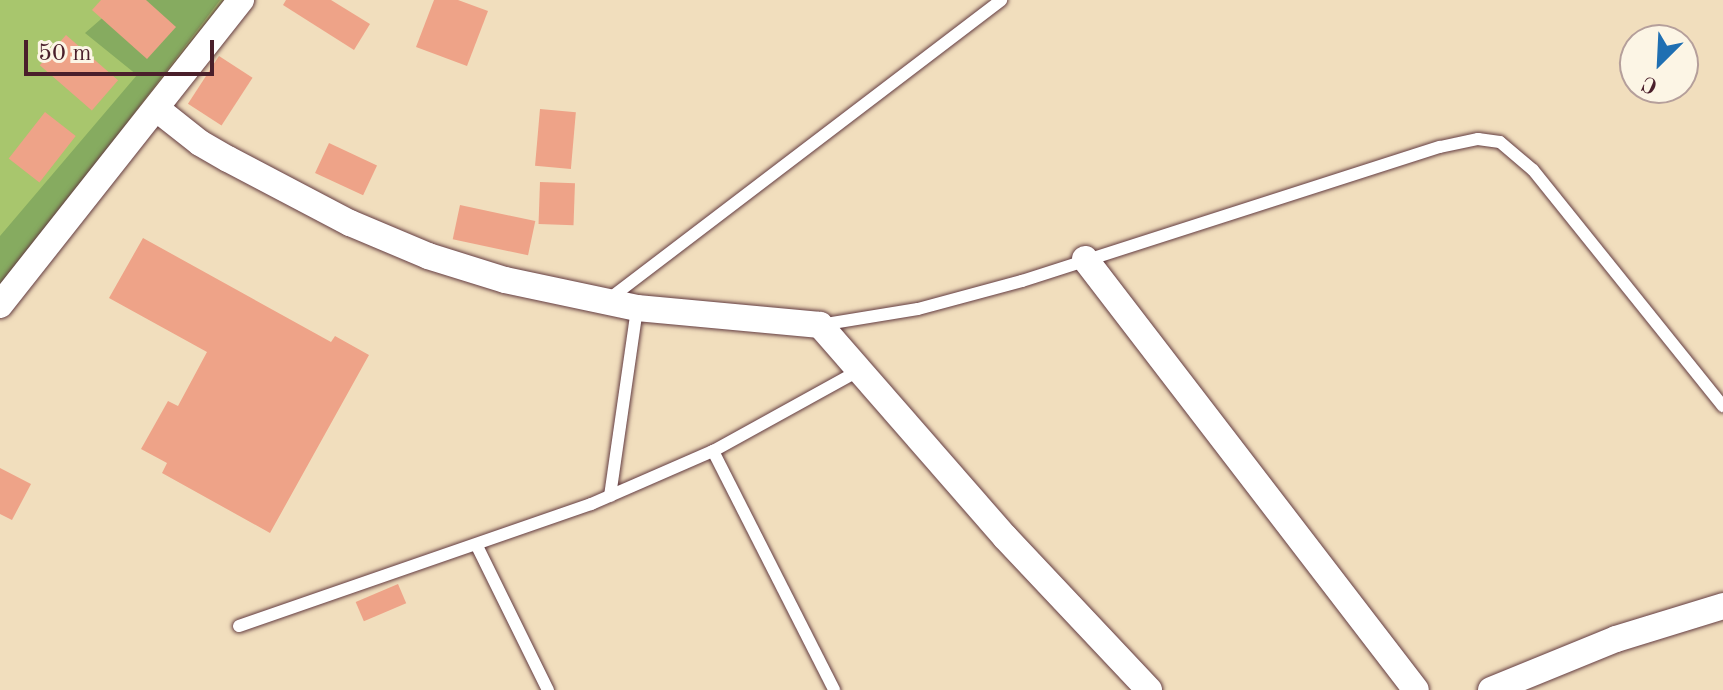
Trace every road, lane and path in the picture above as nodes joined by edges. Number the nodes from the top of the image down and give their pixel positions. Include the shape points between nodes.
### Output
1 (241, 0) edge
2 (1001, 0) edge
3 (157, 109) junction
4 (1085, 259) junction
5 (607, 301) junction
6 (0, 305) edge
7 (637, 308) junction
8 (820, 325) junction
9 (860, 370) junction
10 (1723, 406) edge
11 (713, 451) junction
12 (610, 496) junction
13 (477, 546) junction
14 (1723, 606) edge
15 (239, 626) dead end
16 (548, 690) edge
17 (834, 690) edge
18 (1149, 690) edge
19 (1416, 690) edge
20 (1491, 690) edge

1 - 3 street
2 - 5 lane
3 - 5 street via 200,143 350,223 428,256 505,280
3 - 6 street
4 - 8 lane via 918,309
4 - 10 lane via 1440,147 1478,139 1500,142 1533,170
4 - 19 street
5 - 7 street
7 - 8 street
7 - 12 lane
8 - 9 street
9 - 11 lane
9 - 18 street via 1005,537
11 - 12 lane
11 - 17 lane
12 - 13 lane
13 - 15 lane
13 - 16 lane
14 - 20 street via 1616,639

